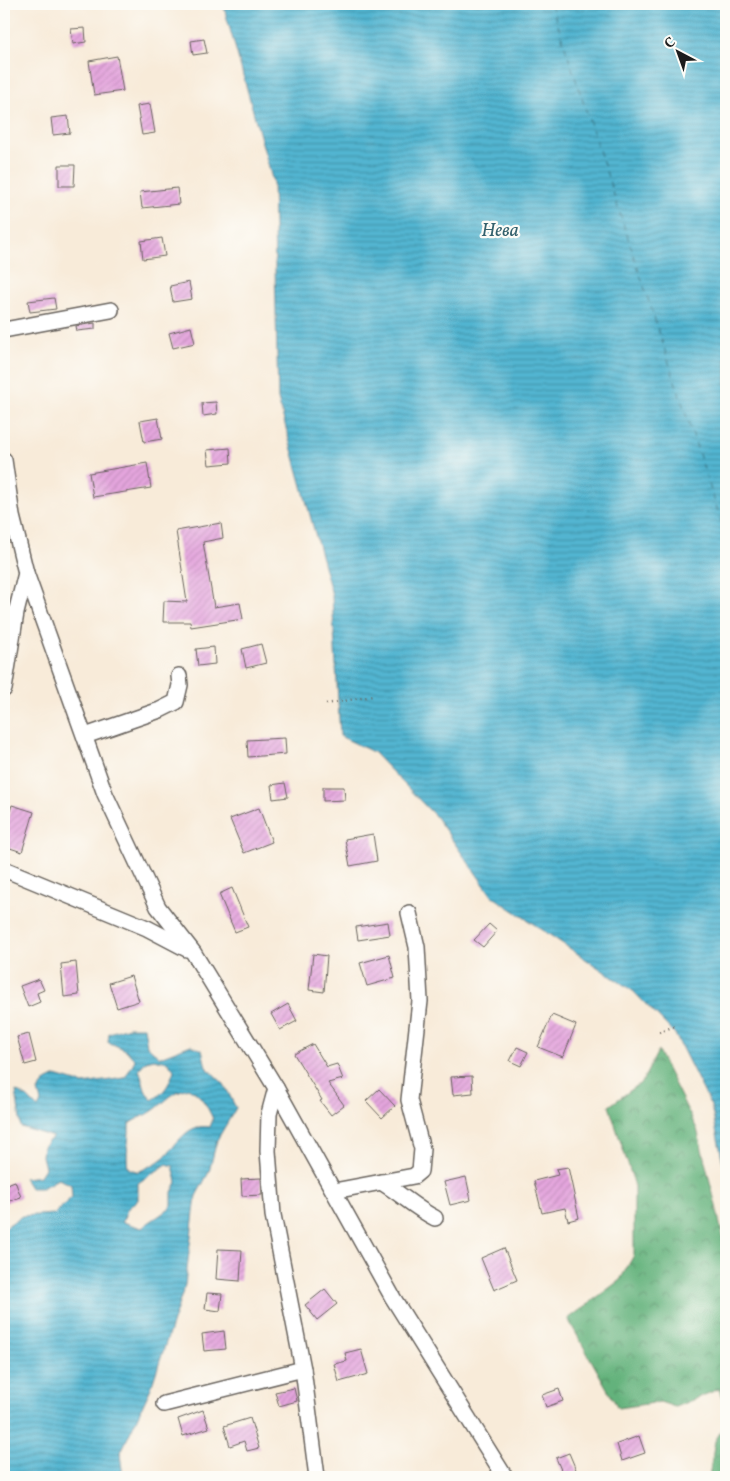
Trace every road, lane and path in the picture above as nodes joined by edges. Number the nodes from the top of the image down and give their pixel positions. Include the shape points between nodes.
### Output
1 (111, 310) dead end
2 (4, 330) edge
3 (4, 460) edge
4 (8, 515) edge
5 (26, 573) junction
6 (6, 665) edge
7 (179, 676) dead end
8 (4, 689) edge
9 (373, 696) dead end
10 (326, 704) dead end
11 (85, 736) junction
12 (4, 868) edge
13 (409, 913) dead end
14 (193, 952) junction
15 (675, 1026) dead end
16 (659, 1032) dead end
17 (276, 1088) junction
18 (381, 1182) junction
19 (334, 1191) junction
20 (435, 1218) dead end
21 (303, 1369) junction
22 (164, 1404) dead end
23 (317, 1477) edge
24 (505, 1477) edge

1 - 2 street
3 - 4 street
4 - 5 street
5 - 6 street
5 - 11 street
6 - 8 street
7 - 11 street via 176,702
9 - 10 path
11 - 14 street via 105,794 158,907
12 - 14 street via 147,928
13 - 18 street via 417,946 420,1002 409,1100 422,1149 420,1171 414,1176
14 - 17 street
15 - 16 path
17 - 19 street
17 - 21 street via 269,1114 268,1151 273,1215
18 - 19 street
18 - 20 street
19 - 24 street via 394,1298
21 - 22 street
21 - 23 street

